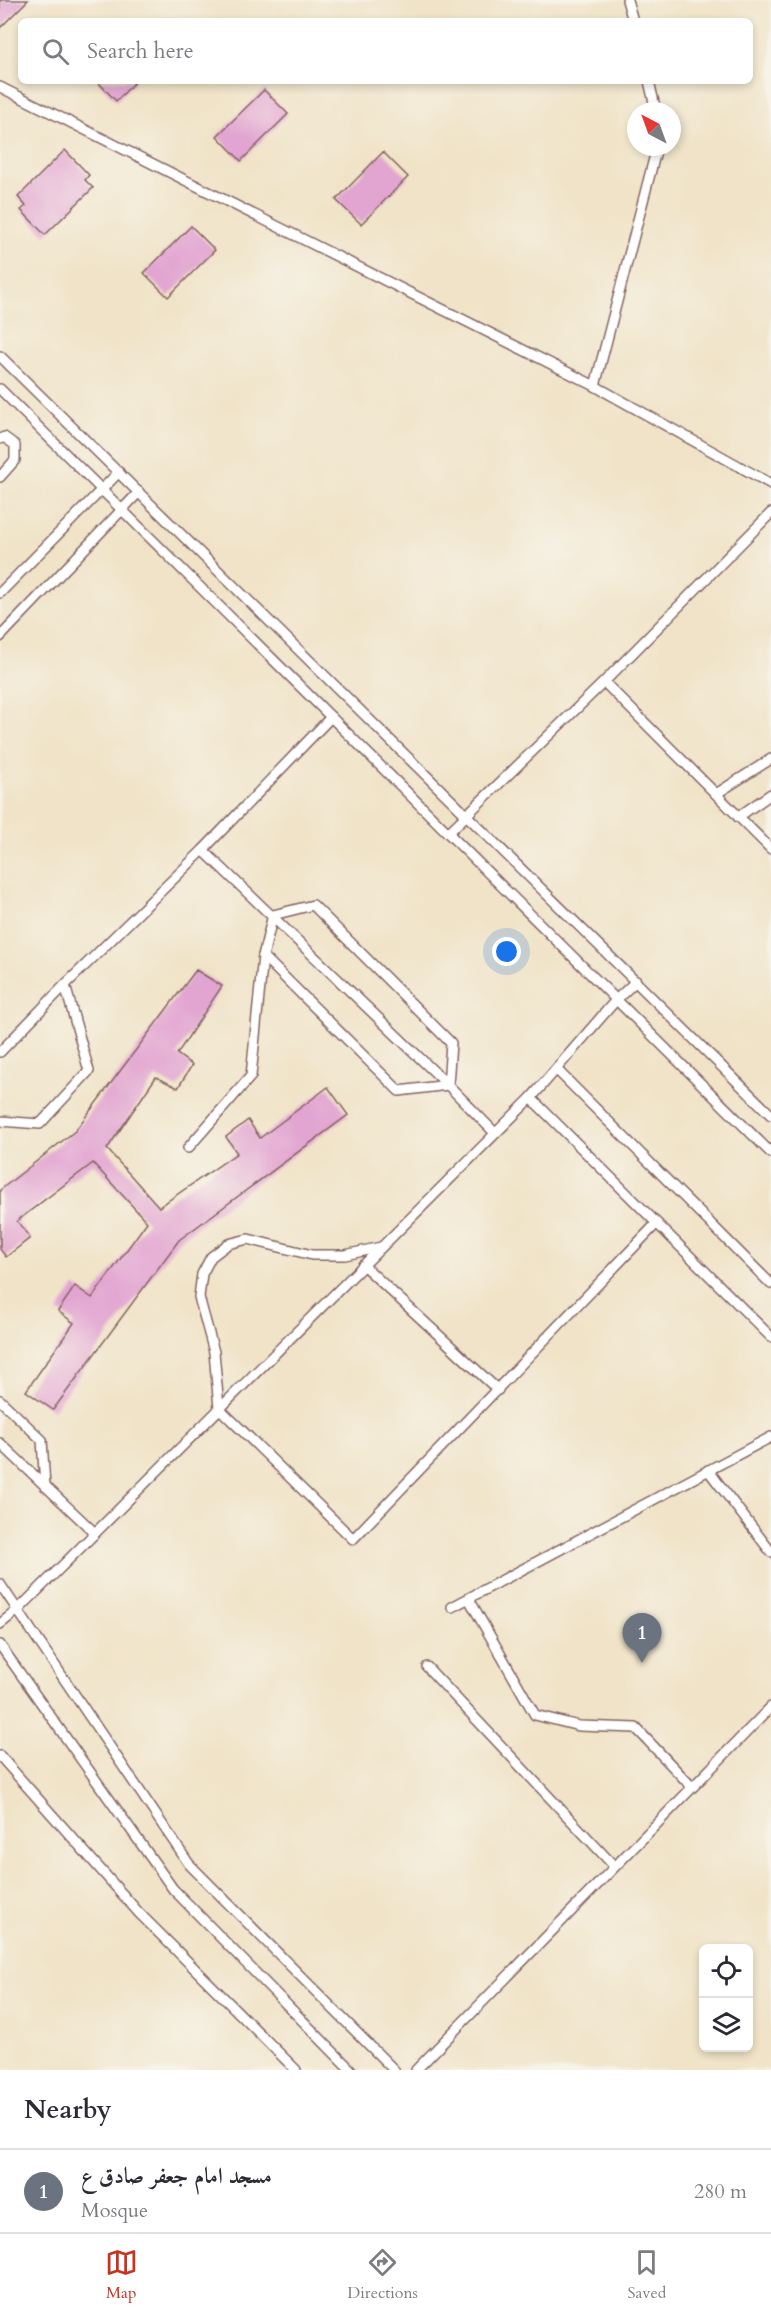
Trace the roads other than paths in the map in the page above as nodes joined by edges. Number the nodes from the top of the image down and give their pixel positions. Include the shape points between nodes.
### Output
1 (627, 0) edge
2 (632, 18) edge
3 (650, 84) edge
4 (0, 87) edge
5 (654, 102) edge
6 (655, 156) edge
7 (0, 356) edge
8 (595, 386) junction
9 (0, 389) edge
10 (0, 439) edge
11 (119, 472) junction
12 (0, 477) edge
13 (771, 484) edge
14 (101, 490) junction
15 (140, 492) junction
16 (122, 510) junction
17 (771, 513) edge
18 (0, 593) edge
19 (0, 637) edge
20 (604, 682) junction
21 (330, 717) junction
22 (771, 759) edge
23 (716, 794) junction
24 (771, 794) edge
25 (466, 814) junction
26 (738, 817) junction
27 (448, 833) junction
28 (771, 849) edge
29 (203, 850) junction
30 (273, 915) junction
31 (263, 956) junction
32 (636, 981) junction
33 (65, 985) junction
34 (616, 1000) junction
35 (0, 1052) edge
36 (556, 1070) junction
37 (448, 1085) junction
38 (531, 1098) junction
39 (771, 1114) edge
40 (0, 1121) edge
41 (495, 1134) junction
42 (188, 1148) dead end
43 (771, 1153) edge
44 (657, 1224) junction
45 (381, 1247) junction
46 (363, 1266) junction
47 (771, 1284) edge
48 (771, 1336) edge
49 (498, 1390) junction
50 (0, 1400) edge
51 (219, 1408) junction
52 (771, 1437) edge
53 (0, 1443) edge
54 (708, 1470) junction
55 (45, 1486) junction
56 (95, 1533) junction
57 (771, 1552) edge
58 (0, 1584) edge
59 (469, 1599) junction
60 (452, 1607) dead end
61 (18, 1610) junction
62 (0, 1624) edge
63 (0, 1645) edge
64 (427, 1667) dead end
65 (771, 1707) edge
66 (0, 1756) edge
67 (692, 1787) junction
68 (614, 1866) junction
69 (296, 2070) edge
70 (351, 2070) edge
71 (394, 2070) edge
72 (416, 2070) edge

1 - 2 lane
3 - 5 lane
4 - 8 lane
6 - 8 lane
7 - 11 lane
8 - 13 lane
9 - 14 lane
10 - 12 lane via 4,437 15,445 15,460
11 - 14 lane
11 - 15 lane
14 - 16 lane
14 - 18 lane
15 - 16 lane
15 - 25 lane
16 - 19 lane
16 - 21 lane
17 - 20 lane
20 - 23 lane
20 - 25 lane
21 - 27 lane
21 - 29 lane
22 - 23 lane
23 - 26 lane
24 - 26 lane
25 - 27 lane
25 - 32 lane
26 - 28 lane
27 - 34 lane
29 - 30 lane
29 - 33 lane
30 - 31 lane
30 - 37 lane
30 - 37 lane via 313,905 451,1043
31 - 37 lane via 399,1090
31 - 42 lane via 251,1076
32 - 34 lane
32 - 39 lane
33 - 35 lane
33 - 40 lane via 89,1071 40,1124
34 - 36 lane
34 - 43 lane
36 - 38 lane
36 - 47 lane
37 - 41 lane
38 - 41 lane
38 - 44 lane
41 - 45 lane
44 - 48 lane
44 - 49 lane
45 - 46 lane
45 - 51 lane via 345,1255 312,1254 248,1239 228,1244 211,1257 202,1274 199,1297 214,1352
46 - 49 lane
46 - 51 lane
49 - 51 lane via 353,1539
50 - 55 lane via 42,1440
51 - 56 lane
52 - 54 lane
53 - 55 lane
54 - 57 lane
54 - 59 lane
55 - 56 lane
56 - 61 lane
58 - 61 lane
59 - 60 lane
59 - 67 lane via 535,1716 579,1726 636,1728
61 - 62 lane
61 - 71 lane via 189,1864
63 - 70 lane via 173,1889
64 - 68 lane
65 - 67 lane
66 - 69 lane via 139,1913
67 - 68 lane
68 - 72 lane

